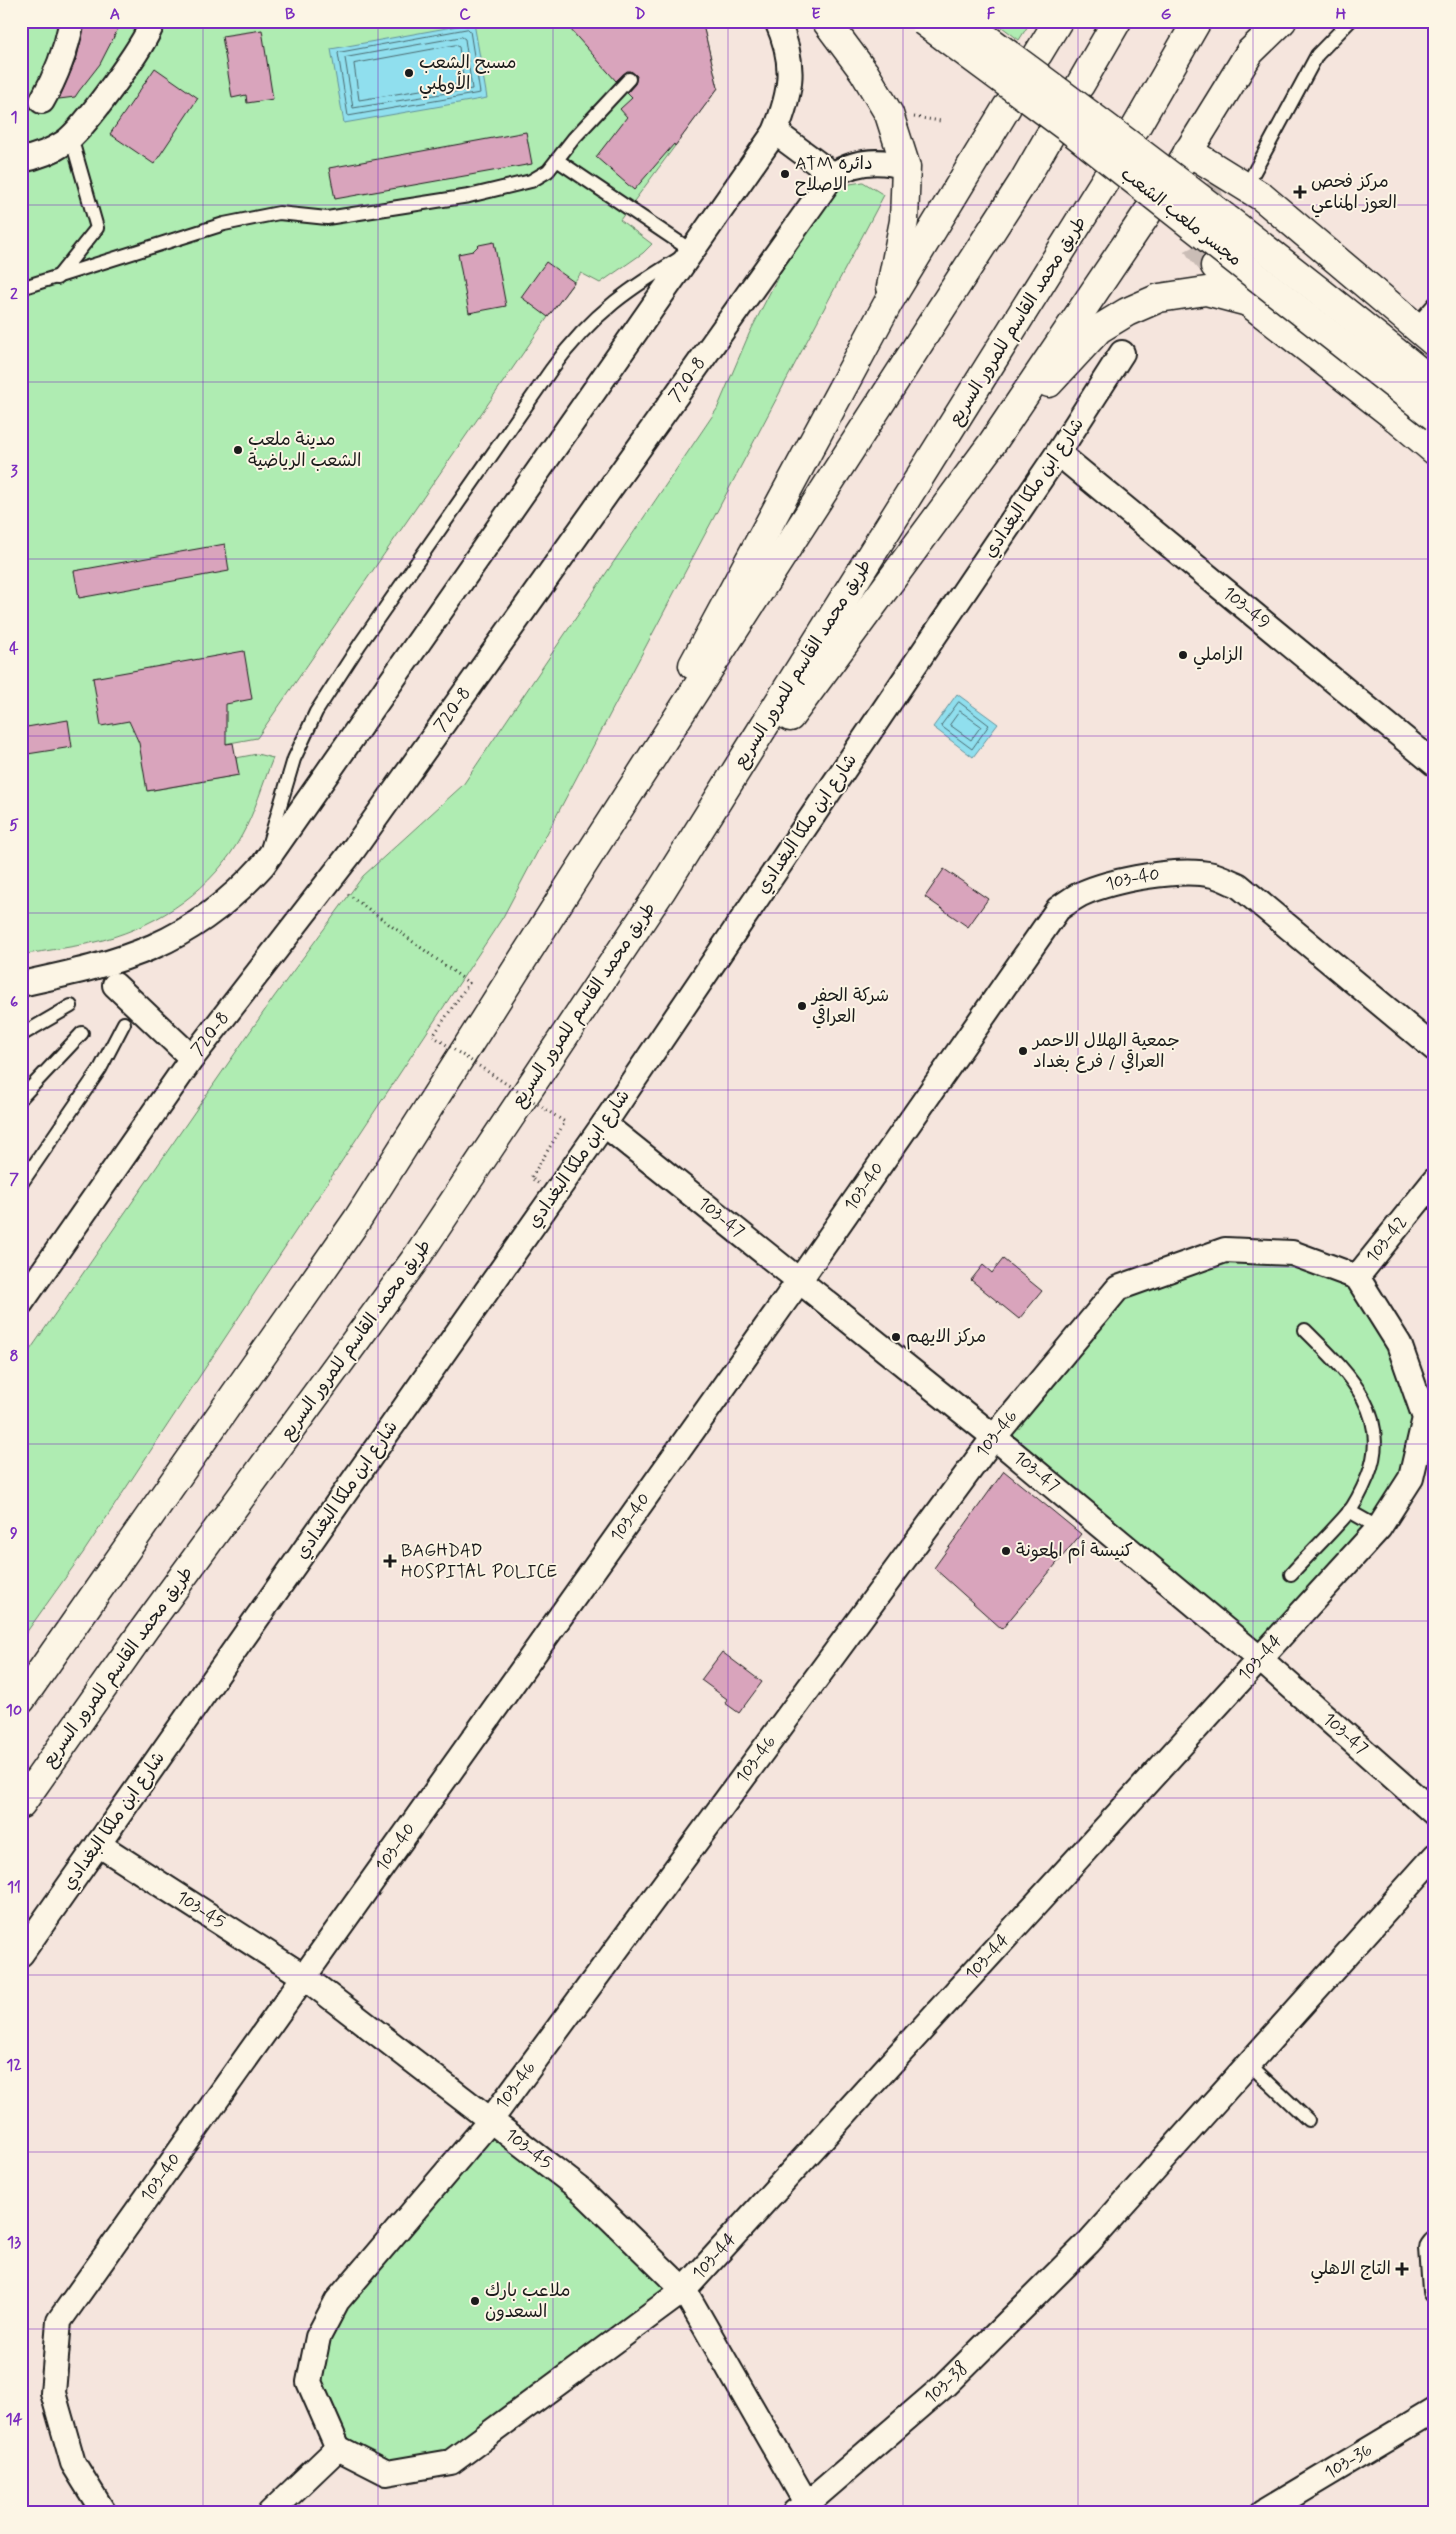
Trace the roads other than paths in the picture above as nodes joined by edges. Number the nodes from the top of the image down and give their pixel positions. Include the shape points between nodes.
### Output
1 (72, 21) edge
2 (777, 21) edge
3 (826, 21) edge
4 (923, 21) edge
5 (963, 21) edge
6 (1054, 21) edge
7 (1058, 21) edge
8 (1117, 21) edge
9 (1197, 21) edge
10 (1282, 21) edge
11 (1350, 21) edge
12 (147, 23) edge
13 (629, 79) dead end
14 (1080, 85) dead end
15 (42, 101) dead end
16 (1007, 106) dead end
17 (1136, 127) dead end
18 (775, 132) junction
19 (71, 137) junction
20 (1049, 137) dead end
21 (21, 160) edge
22 (557, 160) junction
23 (906, 166) junction
24 (833, 175) junction
25 (1106, 179) dead end
26 (1243, 192) junction
27 (1148, 212) dead end
28 (692, 251) junction
29 (1214, 266) tunnel mouth
30 (57, 278) junction
31 (21, 288) edge
32 (1248, 302) junction
33 (888, 303) junction
34 (1435, 303) edge
35 (1425, 335) edge
36 (1122, 353) dead end
37 (1435, 384) edge
38 (1435, 417) edge
39 (993, 442) junction
40 (1435, 451) edge
41 (1058, 453) junction
42 (1435, 764) edge
43 (591, 852) junction
44 (260, 869) junction
45 (661, 891) junction
46 (21, 984) edge
47 (115, 985) dead end
48 (71, 1006) dead end
49 (124, 1023) dead end
50 (82, 1033) dead end
51 (21, 1035) edge
52 (1435, 1049) edge
53 (192, 1058) junction
54 (21, 1098) edge
55 (604, 1124) junction
56 (1435, 1180) edge
57 (21, 1184) edge
58 (1357, 1276) junction
59 (799, 1281) junction
60 (21, 1303) edge
61 (1305, 1330) dead end
62 (994, 1437) junction
63 (1350, 1511) junction
64 (1379, 1528) junction
65 (1291, 1574) dead end
66 (1260, 1658) junction
67 (21, 1700) edge
68 (21, 1804) edge
69 (1435, 1814) edge
70 (98, 1844) junction
71 (1435, 1856) edge
72 (21, 1954) edge
73 (303, 1976) junction
74 (1248, 2064) junction
75 (1308, 2120) dead end
76 (490, 2121) junction
77 (1435, 2244) edge
78 (684, 2290) junction
79 (1435, 2291) edge
80 (1435, 2410) edge
81 (338, 2448) junction
82 (804, 2510) edge
83 (104, 2513) edge
84 (270, 2513) edge
85 (1263, 2513) edge

1 - 15 street via 66,47
2 - 18 street via 786,42 791,73 787,103
3 - 23 main road via 864,72 888,114
4 - 38 main road, مجسر ملعب الشعب, bridge via 1069,129
5 - 37 main road, مجسر ملعب الشعب, bridge via 1324,294
6 - 7 main road via 1038,54
8 - 14 main road
9 - 17 main road
10 - 26 main road via 1250,52 1185,156
11 - 26 lane via 1317,55
12 - 19 street via 136,53
13 - 22 lane
16 - 33 main road
18 - 24 street
18 - 28 street
19 - 21 street via 48,151
19 - 30 lane via 97,228
20 - 43 main road
22 - 28 lane
22 - 30 lane via 548,172 531,181 489,192 328,218 280,213 233,222
23 - 24 street, 720-8 via 866,162
23 - 33 main road via 904,222
24 - 53 street, 720-8 via 329,881
25 - 45 main road, طريق محمد القاسم للمرور السريع
26 - 35 main road
27 - 39 main road
28 - 44 street
28 - 44 lane via 645,278 603,310 551,370 316,712 294,759
29 - 32 main road
30 - 31 lane
32 - 39 main road via 1206,291 1159,298 1127,312 1099,329
32 - 40 main road
33 - 43 main road
34 - 35 lane
36 - 41 street, شارع ابن ملكا البغدادي
39 - 45 main road
41 - 42 street, 103-49
41 - 55 street, شارع ابن ملكا البغدادي
43 - 67 main road via 357,1220
44 - 46 street via 218,909 164,942 99,967
45 - 68 main road, طريق محمد القاسم للمرور السريع via 414,1261 145,1628
47 - 53 street
48 - 51 lane
49 - 57 lane via 100,1069
50 - 54 lane
52 - 59 street, 103-40 via 1238,885 1193,872 1169,873 1081,894 1058,909
53 - 60 street, 720-8
55 - 59 street, 103-47
55 - 70 street, شارع ابن ملكا البغدادي
56 - 58 street, 103-42
58 - 62 street, 103-46 via 1292,1253 1225,1250 1118,1288
58 - 64 street, 103-44 via 1399,1344 1425,1418 1411,1478
59 - 62 street, 103-47
59 - 73 street, 103-40
61 - 63 lane via 1359,1390 1370,1410 1376,1432 1373,1464
62 - 66 street, 103-47
62 - 76 street, 103-46
63 - 64 lane
63 - 65 lane
64 - 66 street, 103-44
66 - 69 street, 103-47
66 - 78 street, 103-44
70 - 72 street, شارع ابن ملكا البغدادي
70 - 73 street, 103-45
71 - 74 street, 103-38
73 - 76 street, 103-45
73 - 83 street, 103-40 via 59,2321 54,2393 73,2463
74 - 75 lane
74 - 82 street, 103-38 via 1089,2242 945,2385
76 - 78 street, 103-45 via 580,2189
76 - 81 street, 103-46 via 337,2301 318,2337 308,2382
77 - 79 street via 1432,2248
78 - 81 street, 103-44 via 451,2462 387,2473
78 - 82 street, 103-45
80 - 85 street, 103-36
81 - 84 street

